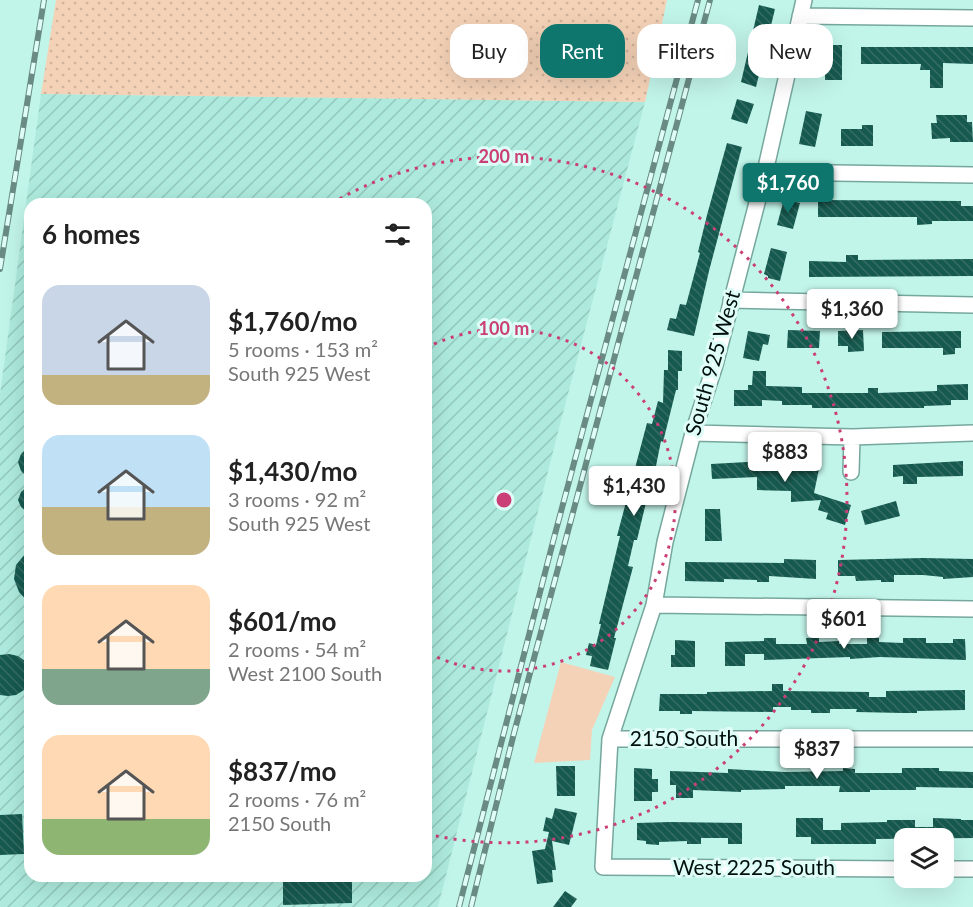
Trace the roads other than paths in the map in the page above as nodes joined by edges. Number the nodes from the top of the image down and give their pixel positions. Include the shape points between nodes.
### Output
1 (804, 0) edge
2 (800, 16) junction
3 (973, 18) edge
4 (765, 172) junction
5 (973, 175) edge
6 (731, 300) junction
7 (973, 305) edge
8 (693, 433) junction
9 (973, 433) edge
10 (852, 436) junction
11 (851, 471) dead end
12 (654, 605) junction
13 (973, 609) edge
14 (610, 739) junction
15 (973, 739) edge
16 (603, 867) joint
17 (894, 869) edge
18 (954, 869) edge
19 (973, 869) edge

1 - 2 street, South 925 West
2 - 3 street
2 - 4 street, South 925 West
4 - 5 street
4 - 6 street, South 925 West
6 - 7 street
6 - 8 street, South 925 West
8 - 10 street
8 - 12 street, South 925 West
9 - 10 street
10 - 11 street
12 - 13 street
12 - 14 street, South 925 West
14 - 15 street, 2150 South
14 - 16 street, South 925 West
16 - 17 street, West 2225 South
18 - 19 street

